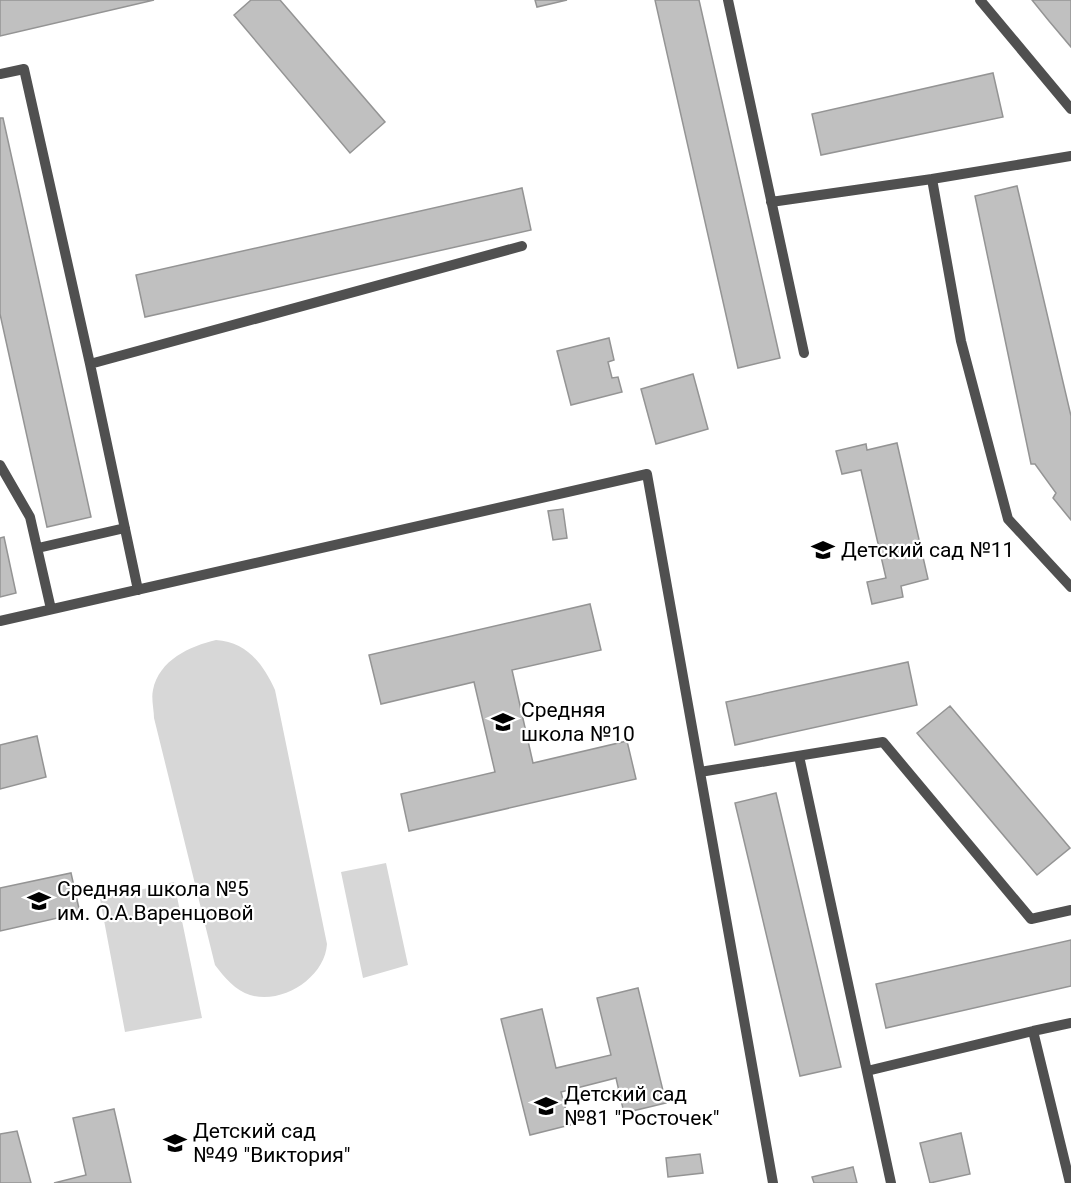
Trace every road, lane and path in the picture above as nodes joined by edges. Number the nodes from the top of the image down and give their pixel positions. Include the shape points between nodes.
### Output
1 (728, 0) edge
2 (980, 0) edge
3 (0, 74) edge
4 (1071, 109) edge
5 (1071, 156) edge
6 (932, 179) junction
7 (771, 202) junction
8 (522, 246) dead end
9 (804, 353) dead end
10 (90, 364) junction
11 (0, 465) edge
12 (125, 528) junction
13 (38, 548) junction
14 (1071, 587) edge
15 (138, 590) junction
16 (51, 609) junction
17 (0, 621) edge
18 (799, 756) junction
19 (700, 772) junction
20 (1071, 910) edge
21 (1071, 1023) edge
22 (1033, 1030) junction
23 (867, 1071) junction
24 (773, 1183) edge
25 (891, 1183) edge
26 (1070, 1183) edge

1 - 7 lane
2 - 4 lane
3 - 10 lane via 24,69
5 - 6 lane
6 - 7 lane
6 - 14 lane via 961,341 1008,519
7 - 9 lane
8 - 10 lane
10 - 12 lane
11 - 13 lane via 30,517
12 - 13 lane
12 - 15 lane
13 - 16 lane
15 - 16 lane
15 - 19 lane via 647,474
16 - 17 lane
18 - 19 lane
18 - 20 lane via 883,742 1031,919
18 - 23 lane
19 - 24 lane
21 - 22 lane
22 - 23 lane
22 - 26 lane
23 - 25 lane

